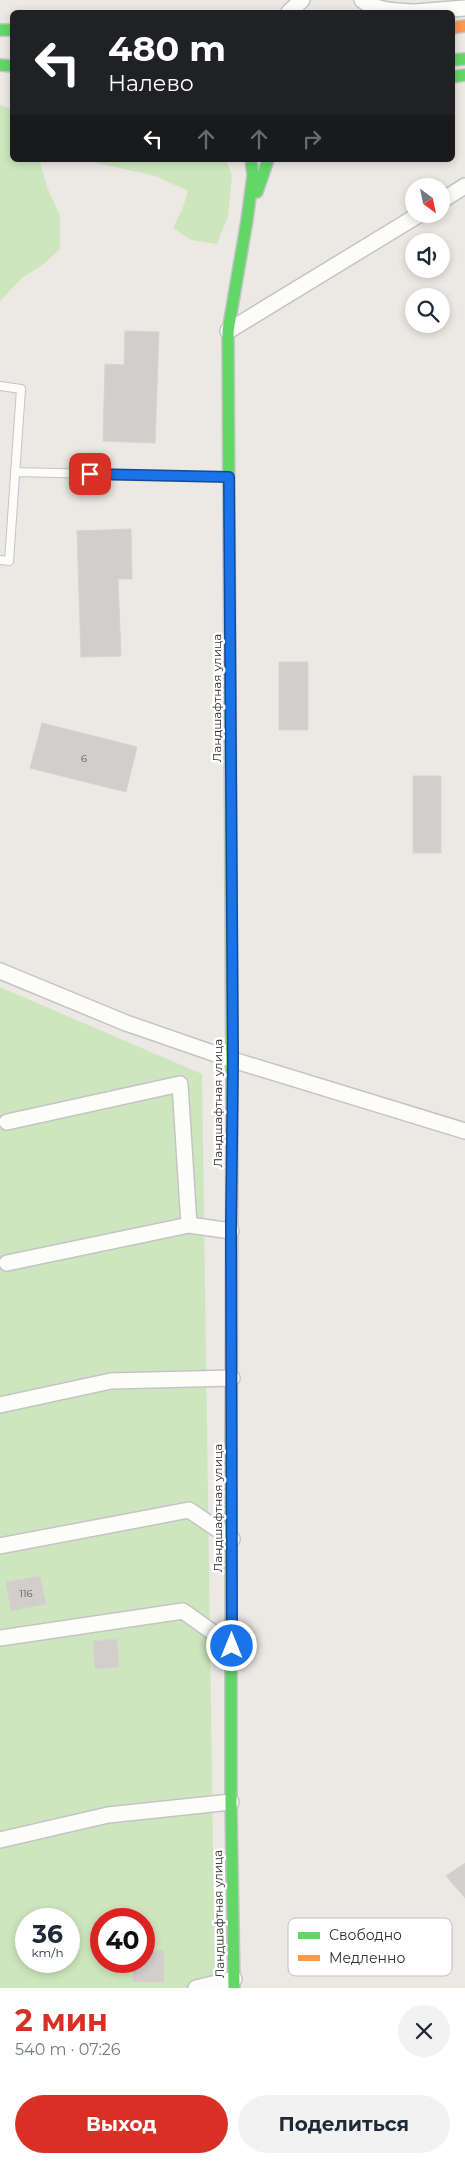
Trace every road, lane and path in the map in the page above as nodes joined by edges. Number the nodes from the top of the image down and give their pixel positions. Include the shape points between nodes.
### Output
1 (302, 0) edge
2 (362, 0) edge
3 (465, 8) edge
4 (291, 10) edge
5 (386, 10) edge
6 (440, 10) edge
7 (251, 162) edge
8 (267, 162) edge
9 (465, 186) edge
10 (450, 195) edge
11 (248, 220) junction
12 (405, 223) edge
13 (228, 331) junction
14 (0, 386) edge
15 (15, 472) junction
16 (229, 477) junction
17 (0, 560) edge
18 (0, 971) edge
19 (233, 1060) junction
20 (7, 1122) dead end
21 (465, 1131) edge
22 (189, 1225) junction
23 (231, 1231) junction
24 (7, 1263) dead end
25 (232, 1378) junction
26 (0, 1405) edge
27 (232, 1539) junction
28 (0, 1546) edge
29 (0, 1638) edge
30 (232, 1646) junction
31 (231, 1802) junction
32 (0, 1840) edge
33 (234, 1983) edge
34 (196, 1988) edge

1 - 4 street
2 - 5 street
3 - 6 street
7 - 11 street
8 - 11 street
9 - 10 street
11 - 13 street, Ландшафтная улица
12 - 13 street
13 - 16 street, Ландшафтная улица
14 - 15 lane via 21,389
15 - 16 lane
15 - 17 lane via 9,561
16 - 19 street, Ландшафтная улица
18 - 19 street via 126,1023
19 - 21 street
19 - 23 street, Ландшафтная улица
20 - 22 street via 180,1084
22 - 23 street
22 - 24 street
23 - 25 street, Ландшафтная улица
25 - 26 street via 111,1381
25 - 27 street, Ландшафтная улица
27 - 28 street via 189,1510
27 - 30 street, Ландшафтная улица
29 - 30 street via 183,1610
30 - 31 street, Ландшафтная улица
31 - 32 street via 108,1816
31 - 33 street, Ландшафтная улица
33 - 34 street

